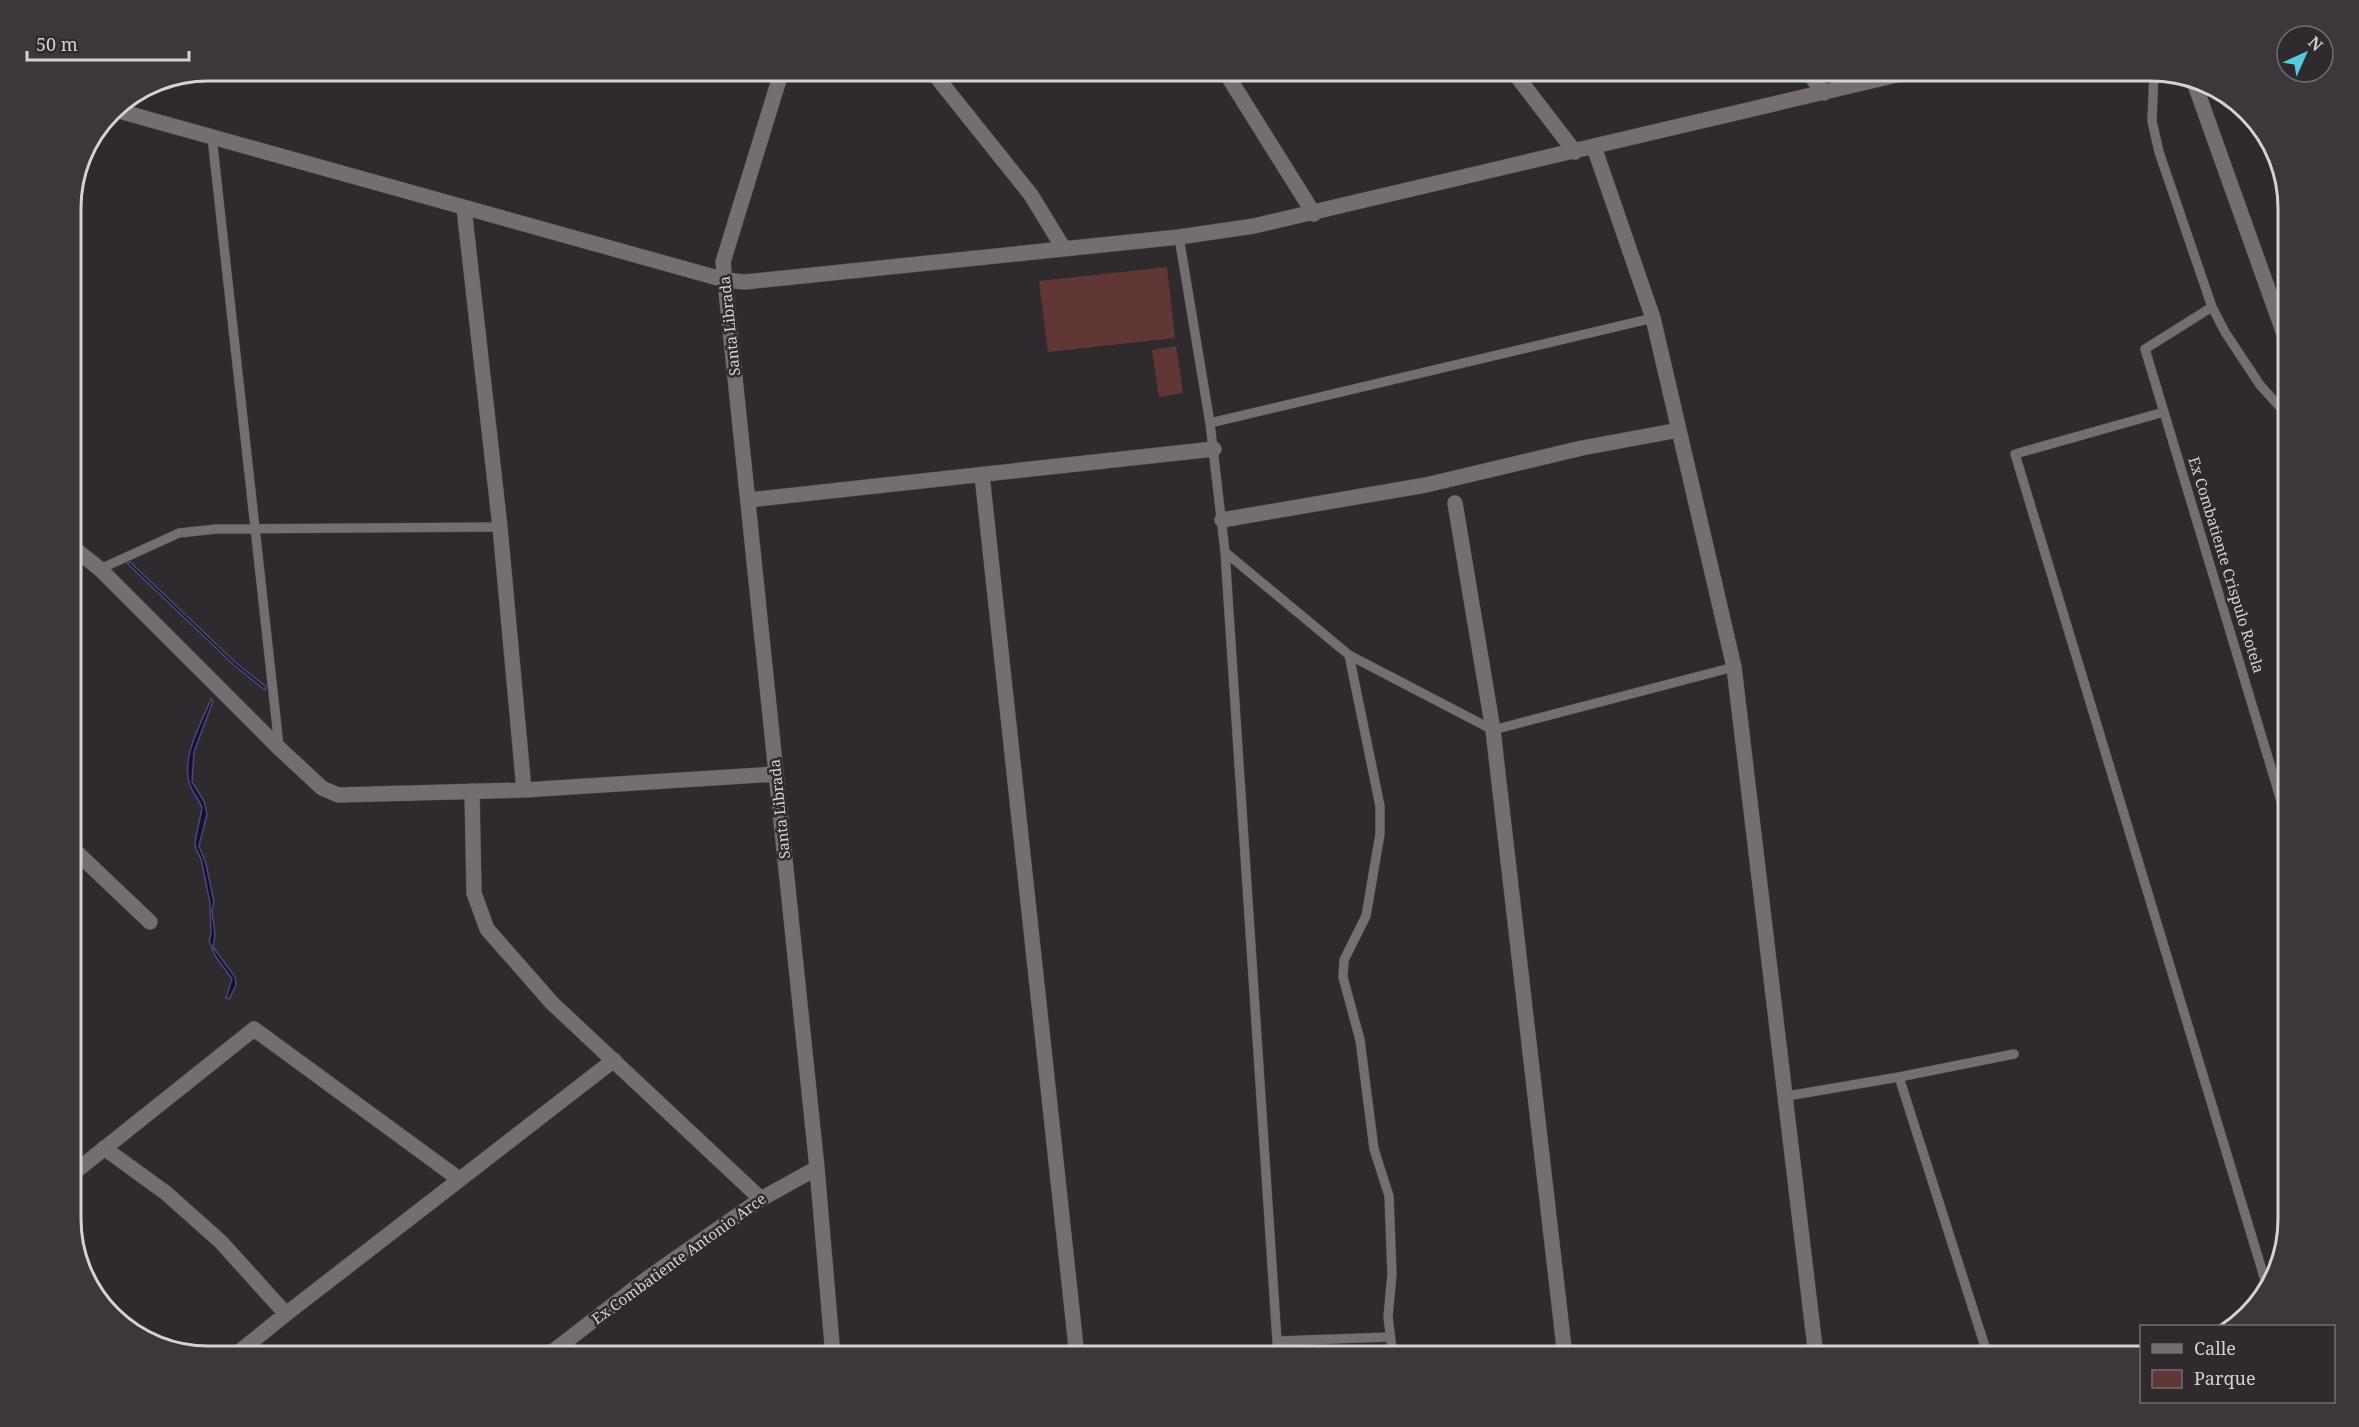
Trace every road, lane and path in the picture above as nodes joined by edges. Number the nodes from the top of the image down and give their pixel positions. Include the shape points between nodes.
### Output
1 (779, 81) edge
2 (940, 81) edge
3 (1231, 81) edge
4 (1520, 81) edge
5 (1815, 81) edge
6 (1873, 81) edge
7 (2154, 81) edge
8 (2197, 90) edge
9 (1824, 93) junction
10 (124, 112) edge
11 (212, 137) junction
12 (1594, 147) junction
13 (1575, 152) junction
14 (464, 208) junction
15 (1314, 214) junction
16 (1179, 237) junction
17 (1064, 249) junction
18 (725, 280) junction
19 (2212, 307) junction
20 (2278, 317) edge
21 (1653, 318) junction
22 (2278, 402) edge
23 (2164, 412) junction
24 (1210, 423) junction
25 (1679, 430) junction
26 (1214, 449) junction
27 (982, 475) junction
28 (748, 500) junction
29 (1455, 503) dead end
30 (1222, 520) junction
31 (500, 527) junction
32 (255, 530) junction
33 (1225, 552) junction
34 (81, 554) edge
35 (100, 569) junction
36 (1349, 655) junction
37 (1734, 667) junction
38 (1493, 730) junction
39 (279, 748) junction
40 (776, 774) junction
41 (524, 790) junction
42 (472, 791) junction
43 (2278, 791) edge
44 (81, 857) edge
45 (150, 922) dead end
46 (2014, 1054) dead end
47 (614, 1060) junction
48 (1899, 1077) junction
49 (1787, 1096) junction
50 (104, 1148) junction
51 (81, 1167) edge
52 (816, 1168) junction
53 (459, 1179) junction
54 (761, 1198) junction
55 (2264, 1277) edge
56 (286, 1314) junction
57 (1390, 1336) junction
58 (1277, 1341) junction
59 (246, 1346) edge
60 (560, 1346) edge
61 (832, 1346) edge
62 (1076, 1346) edge
63 (1277, 1346) edge
64 (1392, 1346) edge
65 (1564, 1346) edge
66 (1815, 1346) edge
67 (1985, 1346) edge

1 - 18 street, Santa Librada via 723,262
2 - 17 street via 1031,195
3 - 15 street
4 - 13 street
5 - 9 street
6 - 9 street
7 - 19 lane via 2152,121 2159,152
8 - 20 street
9 - 12 street
10 - 11 street
11 - 14 street
11 - 32 lane
12 - 13 street
12 - 21 street
13 - 15 street
14 - 18 street
14 - 31 street
15 - 16 street
16 - 17 street
16 - 24 lane
17 - 18 street via 745,282
18 - 28 street, Santa Librada
19 - 22 lane via 2260,385
19 - 23 lane, Ex Combatiente Crispulo Rotela via 2145,349
21 - 24 lane
21 - 25 street
23 - 43 lane, Ex Combatiente Crispulo Rotela
23 - 55 lane via 2015,454
24 - 26 lane
25 - 30 street via 1582,448 1426,485
25 - 37 street
26 - 27 street
26 - 30 lane
27 - 28 street
27 - 62 street
28 - 40 street, Santa Librada
29 - 38 street
30 - 33 lane
31 - 32 lane
31 - 41 street
32 - 35 lane via 179,533
32 - 39 lane
33 - 36 lane
33 - 58 lane
34 - 35 street
35 - 39 street
36 - 38 lane
36 - 57 lane via 1380,806 1380,834 1366,916 1344,960 1343,977 1360,1040 1374,1149 1389,1196
37 - 38 lane
37 - 49 street
38 - 65 street
39 - 42 street via 322,788 338,795
40 - 41 street
40 - 52 street, Santa Librada
41 - 42 street
42 - 47 street via 474,893 487,929 552,1003
44 - 45 street
46 - 48 lane
47 - 53 street
47 - 54 street
48 - 49 lane
48 - 67 lane
49 - 66 street
50 - 51 street
50 - 53 street via 254,1029
50 - 56 street via 165,1193 221,1242
52 - 54 street, Ex Combatiente Antonio Arce
52 - 61 street, Santa Librada
53 - 56 street
54 - 60 street, Ex Combatiente Antonio Arce
56 - 59 street
57 - 58 lane
57 - 64 lane
58 - 63 lane

